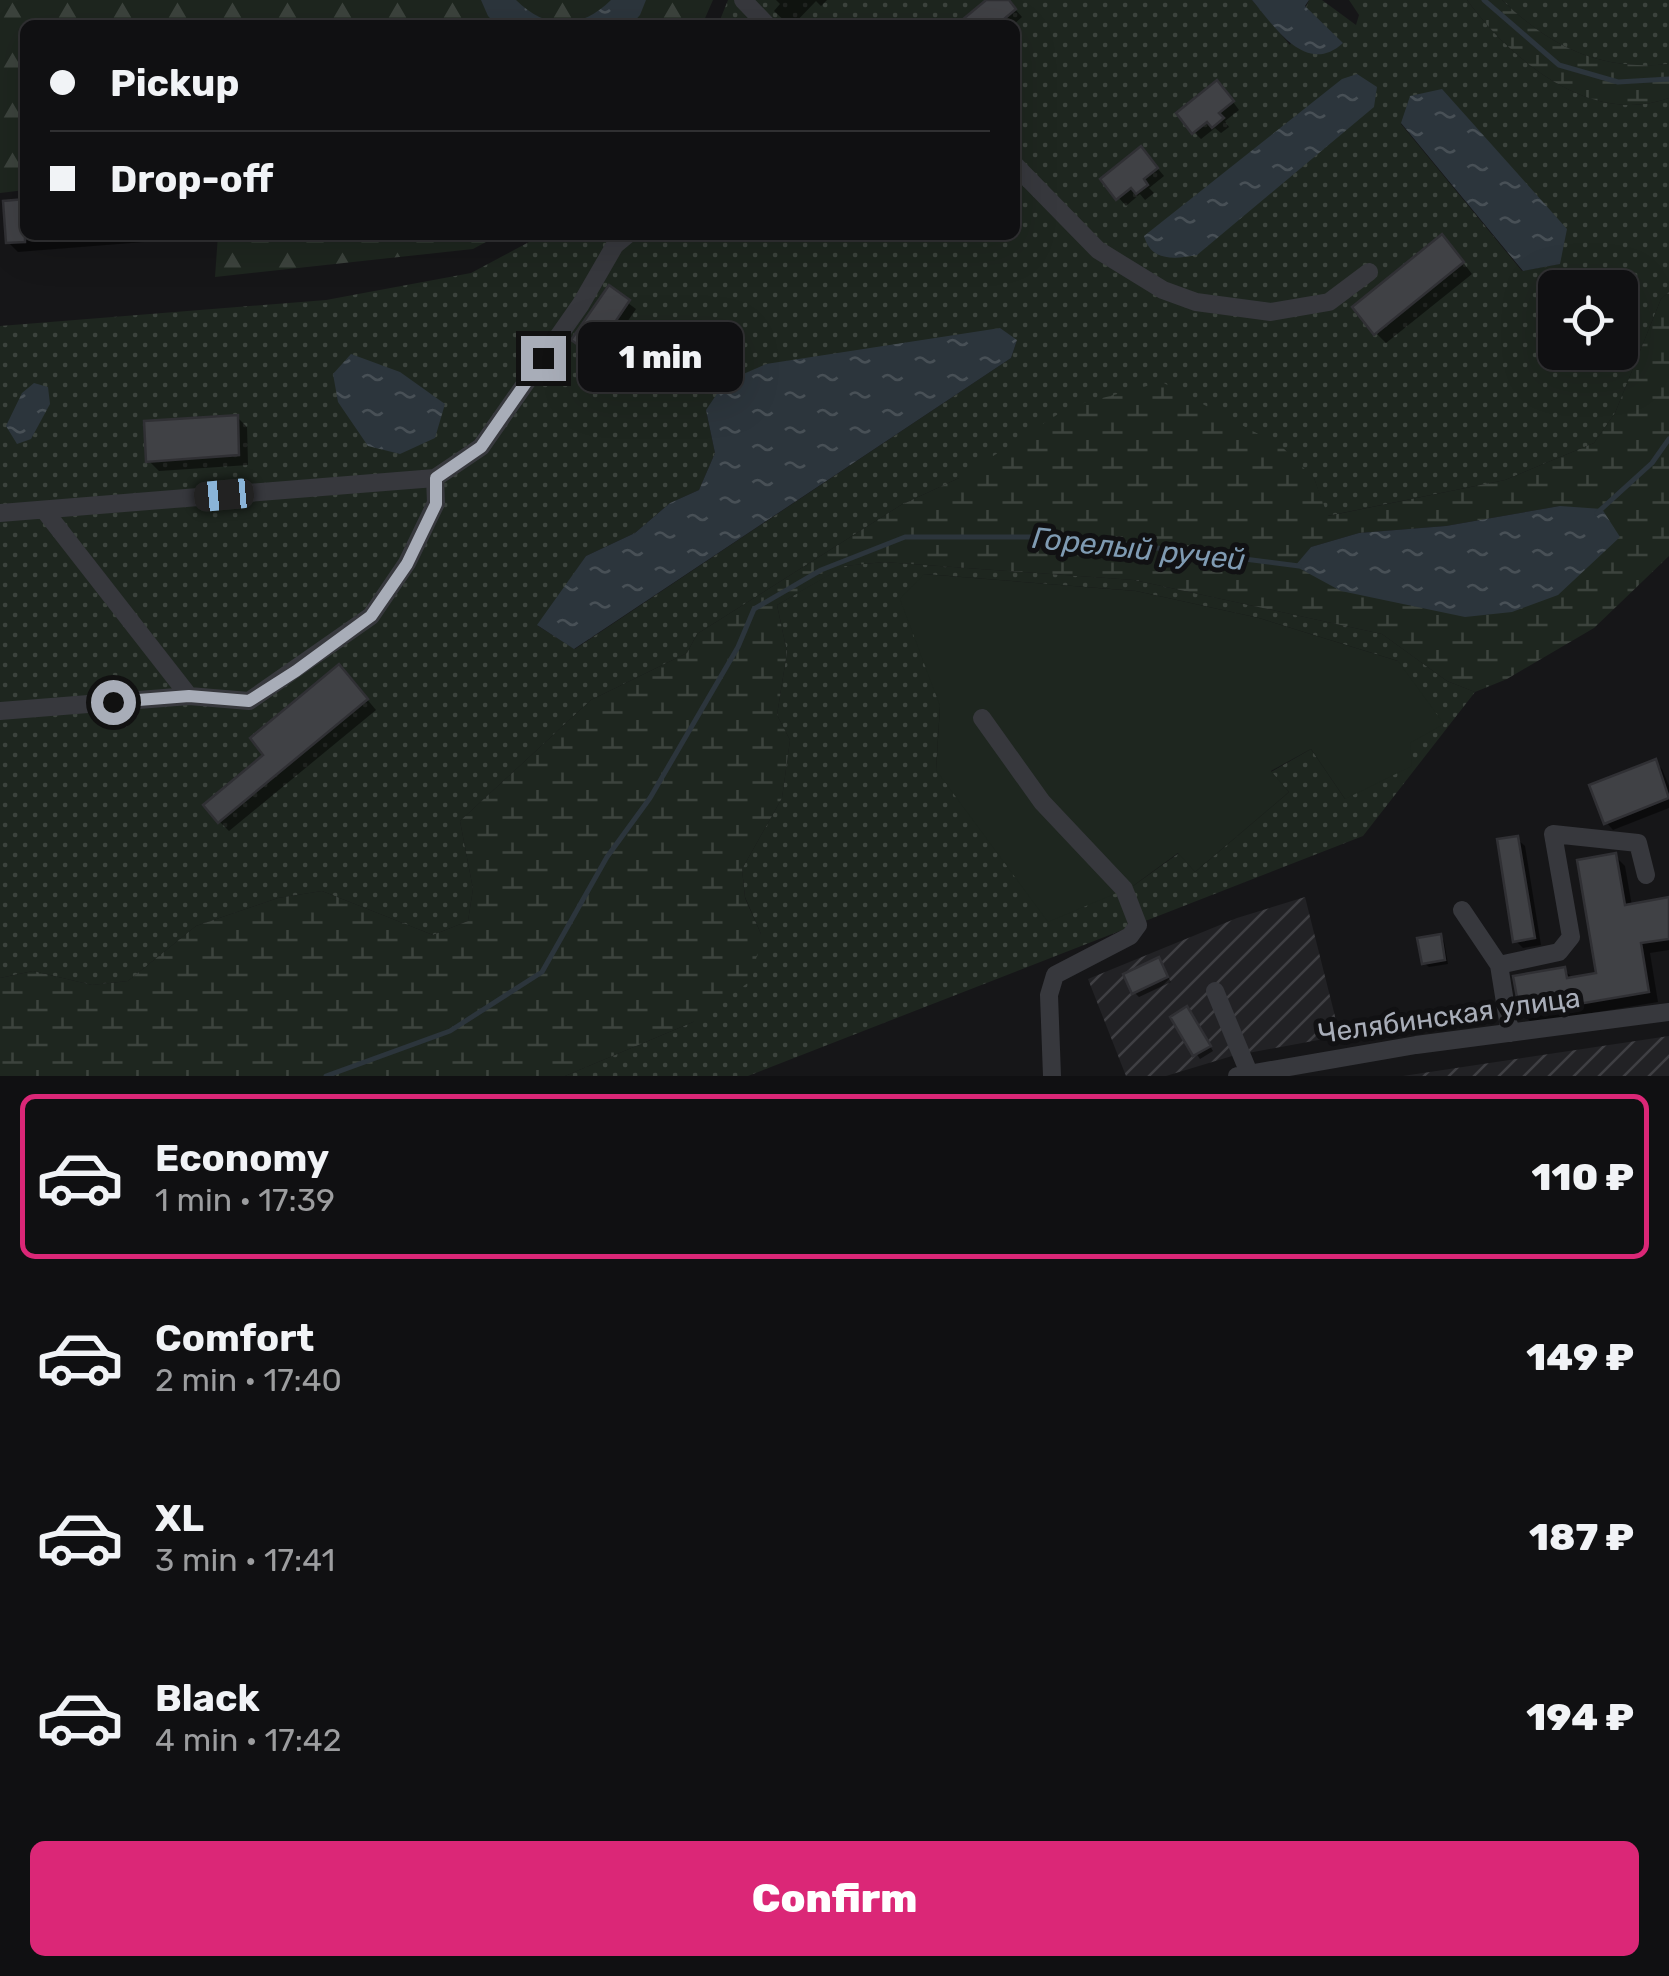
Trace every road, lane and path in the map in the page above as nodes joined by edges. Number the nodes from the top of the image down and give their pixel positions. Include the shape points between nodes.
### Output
1 (743, 0) edge
2 (762, 20) edge
3 (1020, 170) edge
4 (621, 240) edge
5 (1369, 272) dead end
6 (436, 478) junction
7 (44, 510) junction
8 (0, 513) edge
9 (189, 696) junction
10 (0, 711) edge
11 (982, 718) dead end
12 (1646, 875) dead end
13 (1462, 910) dead end
14 (1499, 965) junction
15 (1215, 991) dead end
16 (1669, 1012) edge
17 (1510, 1033) junction
18 (1243, 1075) edge
19 (1052, 1076) edge

1 - 2 street
3 - 5 street via 1098,250 1196,302 1271,312 1329,302
4 - 6 street via 481,447
6 - 7 street
6 - 9 street via 436,504 407,564 371,616 249,701
7 - 8 street
7 - 9 street
9 - 10 street
11 - 19 street via 1042,802 1124,889 1138,925 1130,936 1056,975 1049,995
12 - 14 street via 1638,844 1553,834 1571,937 1558,952
13 - 14 street
14 - 17 street
15 - 18 street
16 - 17 street, Челябинская улица
17 - 18 street, Челябинская улица

